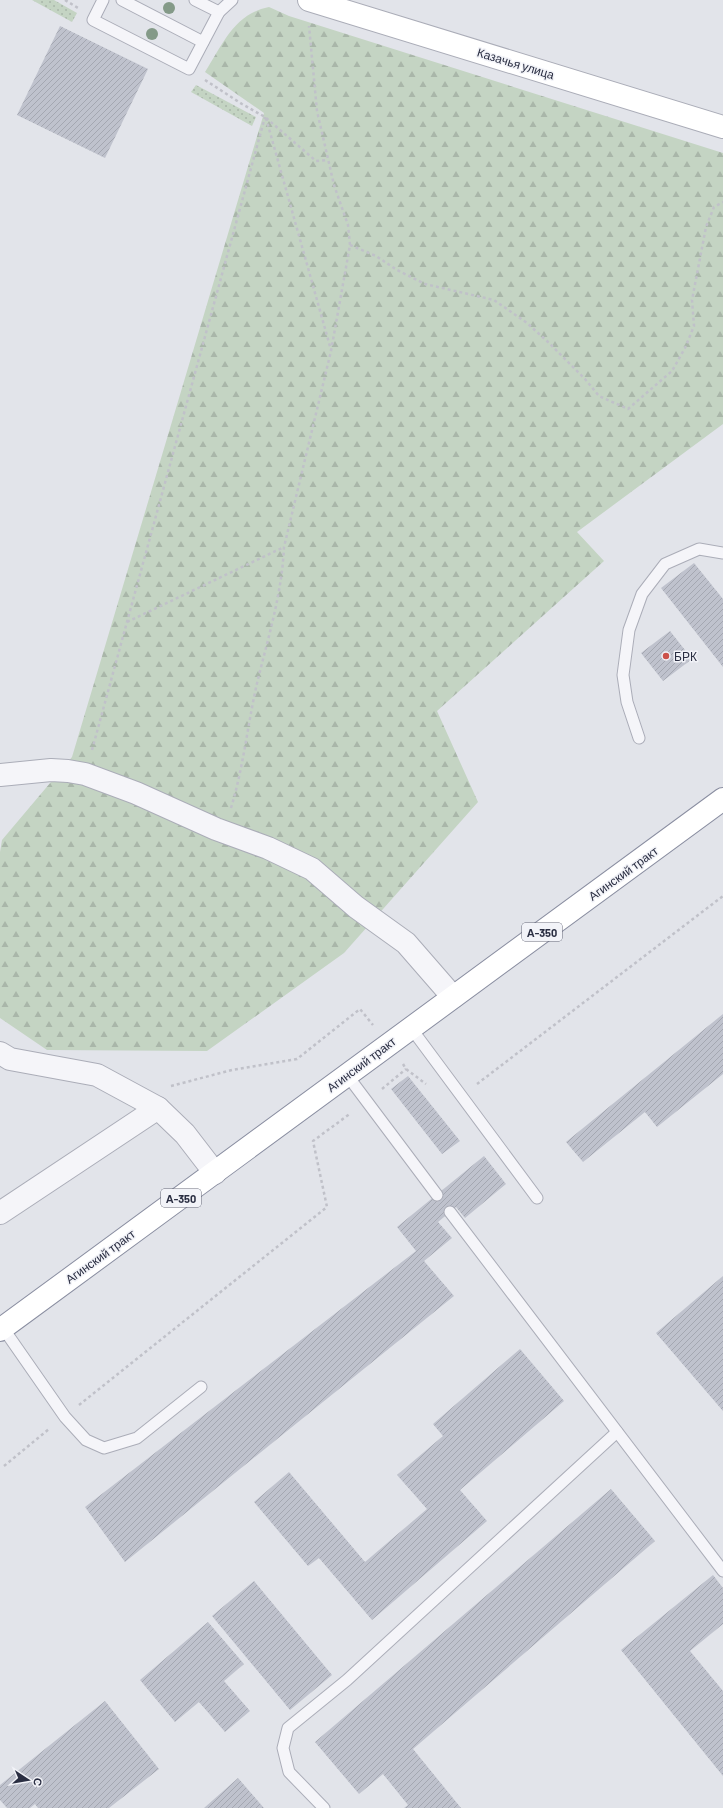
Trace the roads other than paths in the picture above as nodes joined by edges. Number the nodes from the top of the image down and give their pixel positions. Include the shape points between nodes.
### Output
1 (104, 0) edge
2 (122, 0) edge
3 (195, 0) edge
4 (232, 0) edge
5 (309, 0) edge
6 (219, 12) junction
7 (203, 42) junction
8 (723, 127) edge
9 (723, 553) edge
10 (639, 738) dead end
11 (0, 775) edge
12 (723, 799) edge
13 (452, 997) junction
14 (411, 1028) junction
15 (0, 1053) edge
16 (347, 1075) junction
17 (158, 1108) junction
18 (215, 1173) junction
19 (437, 1194) dead end
20 (537, 1198) dead end
21 (450, 1212) dead end
22 (0, 1213) edge
23 (1, 1329) edge
24 (201, 1387) dead end
25 (617, 1432) junction
26 (723, 1571) edge
27 (324, 1808) edge

1 - 7 lane via 93,20 189,69
2 - 7 lane
3 - 6 lane
4 - 6 lane
5 - 8 main road, Казачья улица
6 - 7 lane
9 - 10 lane via 699,549 665,564 642,594 629,630 623,675
11 - 13 street via 51,770 86,774 268,848 312,869 356,907 406,943
12 - 13 main road, Агинский тракт / А-350
13 - 14 main road, Агинский тракт / А-350
14 - 16 main road, Агинский тракт / А-350
14 - 20 lane
15 - 17 street via 10,1059 97,1075
16 - 18 main road, Агинский тракт / А-350
16 - 19 lane
17 - 18 street via 185,1134
17 - 22 street
18 - 23 main road, Агинский тракт / А-350
21 - 25 lane
23 - 24 lane via 65,1417 86,1440 104,1448 137,1438
25 - 26 lane
25 - 27 lane via 347,1680 288,1728 283,1748 289,1772

